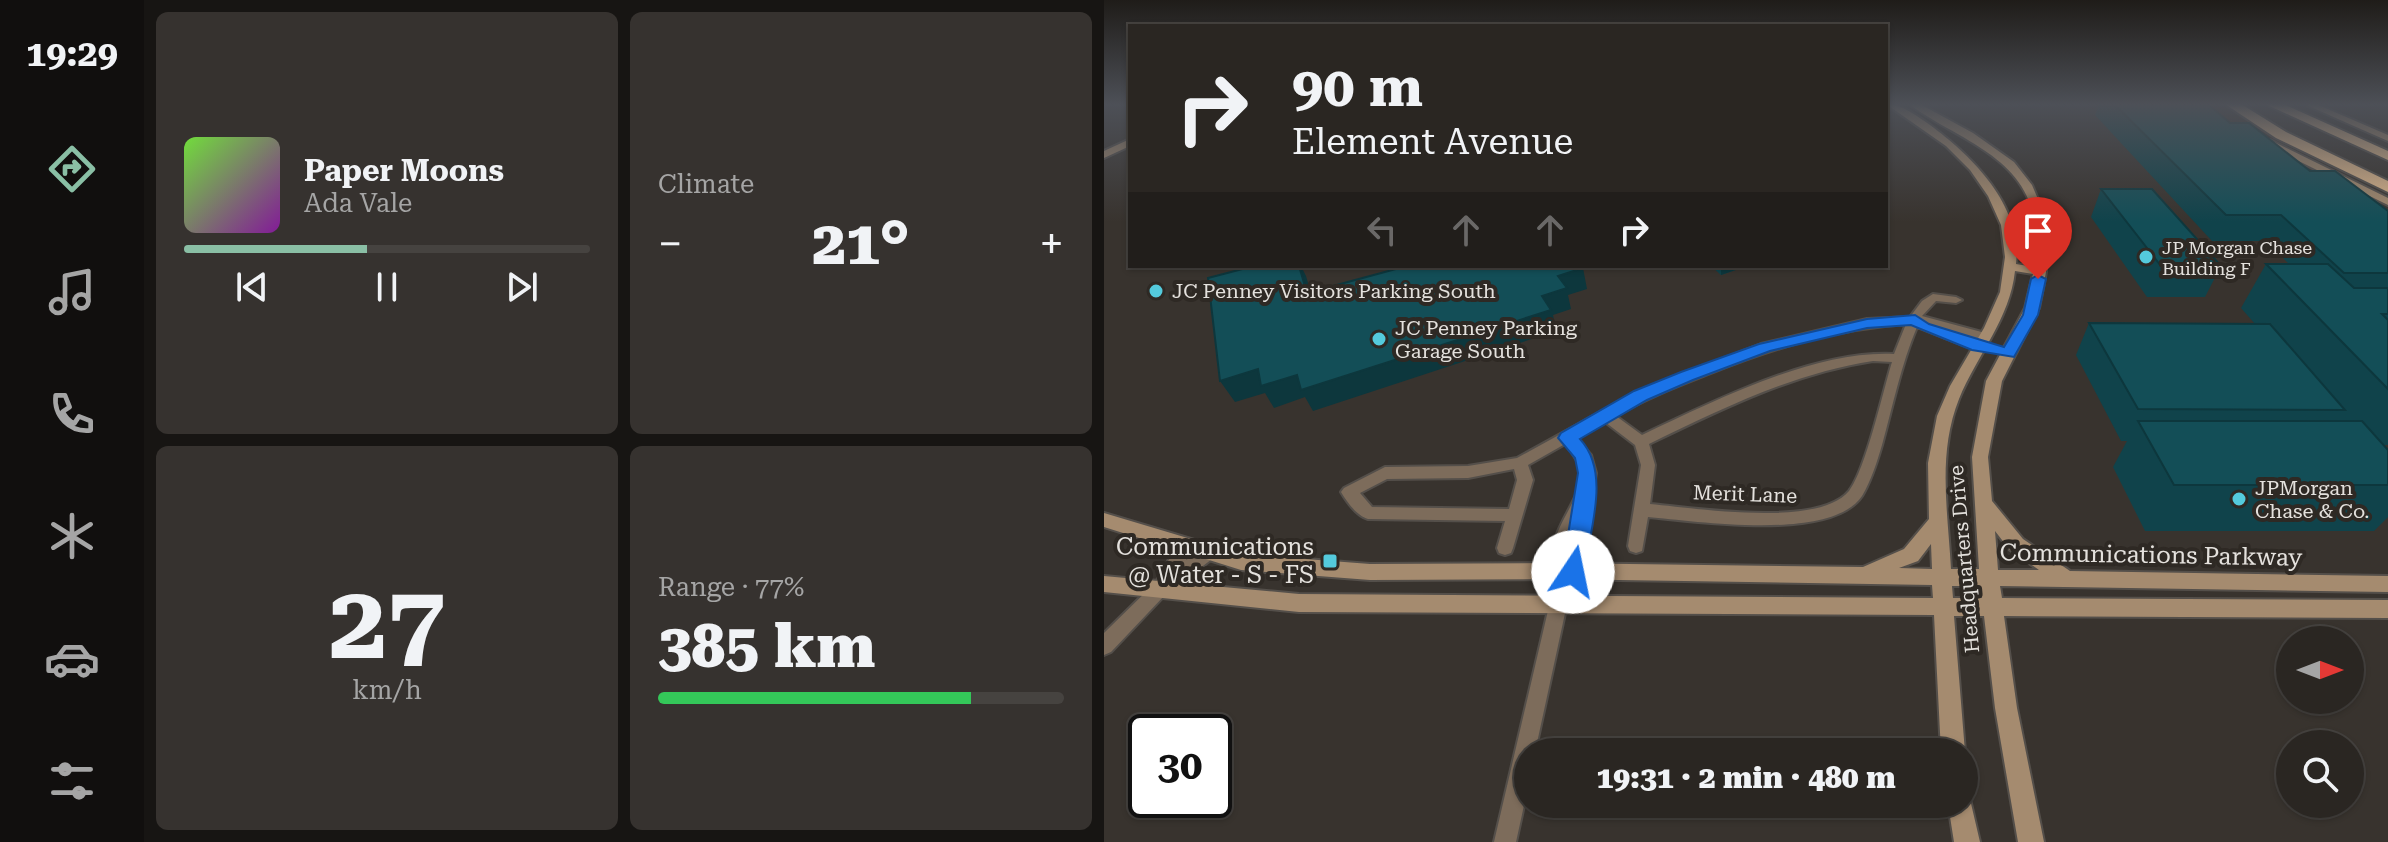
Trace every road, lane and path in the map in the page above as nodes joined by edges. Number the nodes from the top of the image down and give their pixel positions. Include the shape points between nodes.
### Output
1 (1127, 143) edge
2 (1950, 143) edge
3 (1953, 143) edge
4 (1979, 143) edge
5 (2270, 143) edge
6 (2272, 143) edge
7 (2295, 143) edge
8 (2319, 143) edge
9 (2359, 143) edge
10 (1104, 155) edge
11 (1999, 155) junction
12 (2388, 156) edge
13 (2309, 163) junction
14 (2388, 175) edge
15 (2388, 198) edge
16 (2008, 271) junction
17 (2039, 276) junction
18 (1956, 300) dead end
19 (1915, 320) junction
20 (1981, 342) junction
21 (2009, 353) junction
22 (1899, 358) junction
23 (1605, 415) junction
24 (1567, 438) junction
25 (1641, 442) junction
26 (1520, 463) junction
27 (1983, 503) junction
28 (1642, 510) junction
29 (1515, 515) junction
30 (1104, 520) edge
31 (1938, 521) junction
32 (1636, 546) dead end
33 (1185, 547) junction
34 (1505, 548) dead end
35 (1206, 554) junction
36 (1564, 571) junction
37 (1857, 576) junction
38 (1942, 577) junction
39 (2064, 577) junction
40 (1989, 578) junction
41 (1104, 584) edge
42 (2388, 584) edge
43 (1158, 591) junction
44 (1558, 604) junction
45 (1943, 604) junction
46 (1993, 605) junction
47 (2388, 609) edge
48 (1104, 646) edge
49 (1952, 738) edge
50 (1963, 818) edge
51 (1505, 842) edge
52 (1967, 842) edge
53 (2031, 842) edge

1 - 10 main road
2 - 16 main road, Headquarters Drive via 1997,199 2010,241
3 - 11 main road via 1967,152
4 - 11 main road, Headquarters Drive
5 - 13 main road
6 - 13 highway
7 - 15 highway
8 - 14 highway
9 - 12 highway
11 - 17 main road, Headquarters Drive via 2035,201 2042,234
13 - 15 main road
16 - 17 main road
16 - 20 main road, Headquarters Drive via 1998,311
17 - 21 main road, Headquarters Drive via 2031,315
18 - 19 street via 1933,297
19 - 20 street
19 - 22 street
19 - 23 street via 1867,323 1765,347
20 - 21 main road
20 - 31 main road, Headquarters Drive via 1954,389 1940,432
21 - 27 main road, Headquarters Drive via 1986,410 1980,457
22 - 25 street via 1884,355 1798,373
22 - 28 street, Merit Lane via 1859,485 1844,506 1805,517
23 - 24 street
23 - 25 street
24 - 26 street
24 - 36 street via 1584,455 1588,473 1583,522
25 - 28 street via 1648,465
26 - 29 street via 1525,480
26 - 29 street via 1468,472 1385,473 1349,492 1368,513
27 - 39 main road via 2016,544
27 - 40 main road, Headquarters Drive
28 - 32 street
29 - 34 street
30 - 33 main road, Communications Parkway
31 - 37 main road via 1911,555
31 - 38 main road, Headquarters Drive
33 - 35 main road, Communications Parkway
33 - 43 street
35 - 36 main road, Communications Parkway via 1280,567 1370,572
35 - 43 street
36 - 37 main road, Communications Parkway
36 - 44 street
37 - 38 main road, Communications Parkway
38 - 40 main road, Communications Parkway
38 - 45 main road, Headquarters Drive
39 - 40 main road, Communications Parkway
39 - 42 main road, Communications Parkway
40 - 46 main road, Headquarters Drive
41 - 43 main road
43 - 44 main road via 1299,603
43 - 48 street
44 - 45 main road
44 - 51 street
45 - 46 main road
45 - 49 main road, Headquarters Drive
46 - 47 main road
46 - 53 main road, Headquarters Drive
50 - 52 main road

